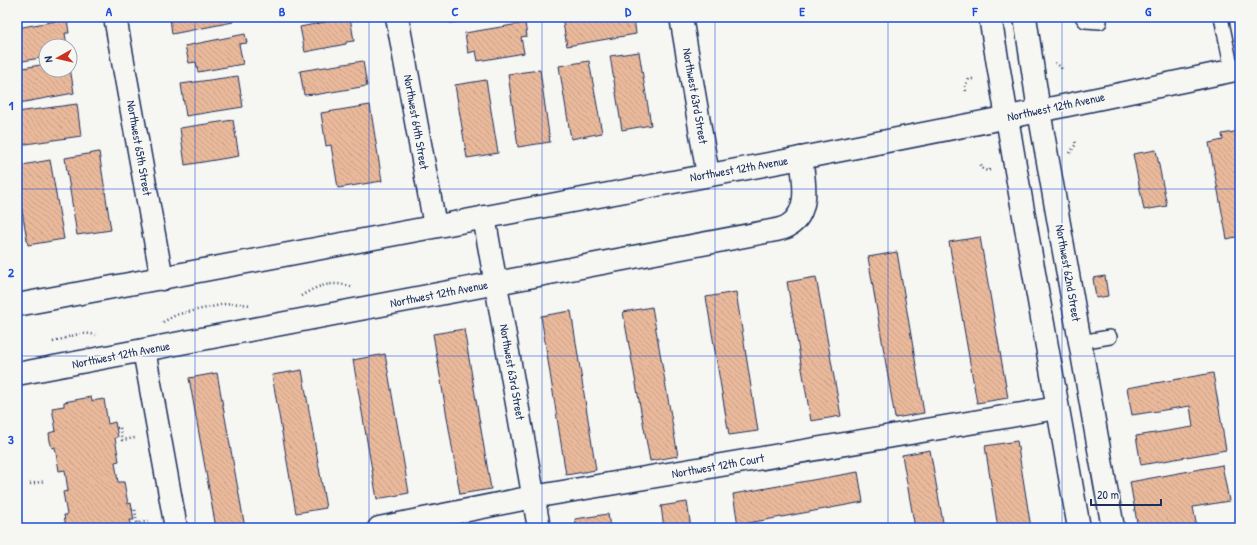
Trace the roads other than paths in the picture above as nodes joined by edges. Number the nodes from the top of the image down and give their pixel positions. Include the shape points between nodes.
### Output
1 (115, 17) edge
2 (397, 17) edge
3 (681, 17) edge
4 (990, 17) edge
5 (1025, 17) edge
6 (1082, 17) edge
7 (1221, 17) edge
8 (1100, 22) dead end
9 (1236, 69) edge
10 (1040, 111) junction
11 (1006, 118) junction
12 (801, 158) junction
13 (708, 175) junction
14 (484, 217) junction
15 (435, 226) junction
16 (162, 279) junction
17 (496, 283) junction
18 (17, 305) edge
19 (1110, 337) dead end
20 (1080, 342) junction
21 (144, 350) junction
22 (17, 374) edge
23 (1057, 408) junction
24 (533, 498) junction
25 (176, 528) edge
26 (379, 528) edge
27 (539, 528) edge
28 (1079, 528) edge
29 (1113, 528) edge

1 - 16 street, Northwest 65th Street
2 - 15 street, Northwest 64th Street
3 - 13 street, Northwest 63rd Street
4 - 11 street
5 - 10 street, Northwest 62nd Street
6 - 8 lane via 1084,21
7 - 9 lane
9 - 10 street, Northwest 12th Avenue
10 - 11 street, Northwest 12th Avenue
10 - 20 street, Northwest 62nd Street
11 - 12 street, Northwest 12th Avenue
11 - 23 street
12 - 13 street, Northwest 12th Avenue
12 - 17 street, Northwest 12th Avenue via 804,177 803,207 798,218 788,226
13 - 14 street, Northwest 12th Avenue
14 - 15 street, Northwest 12th Avenue
14 - 17 street, Northwest 63rd Street
15 - 16 street, Northwest 12th Avenue
16 - 18 street, Northwest 12th Avenue
17 - 21 street, Northwest 12th Avenue
17 - 24 street, Northwest 63rd Street
19 - 20 lane
20 - 29 street, Northwest 62nd Street
21 - 22 street, Northwest 12th Avenue
21 - 25 street
23 - 24 street, Northwest 12th Court
23 - 28 street
24 - 26 street, Northwest 12th Court
24 - 27 street, Northwest 63rd Street

